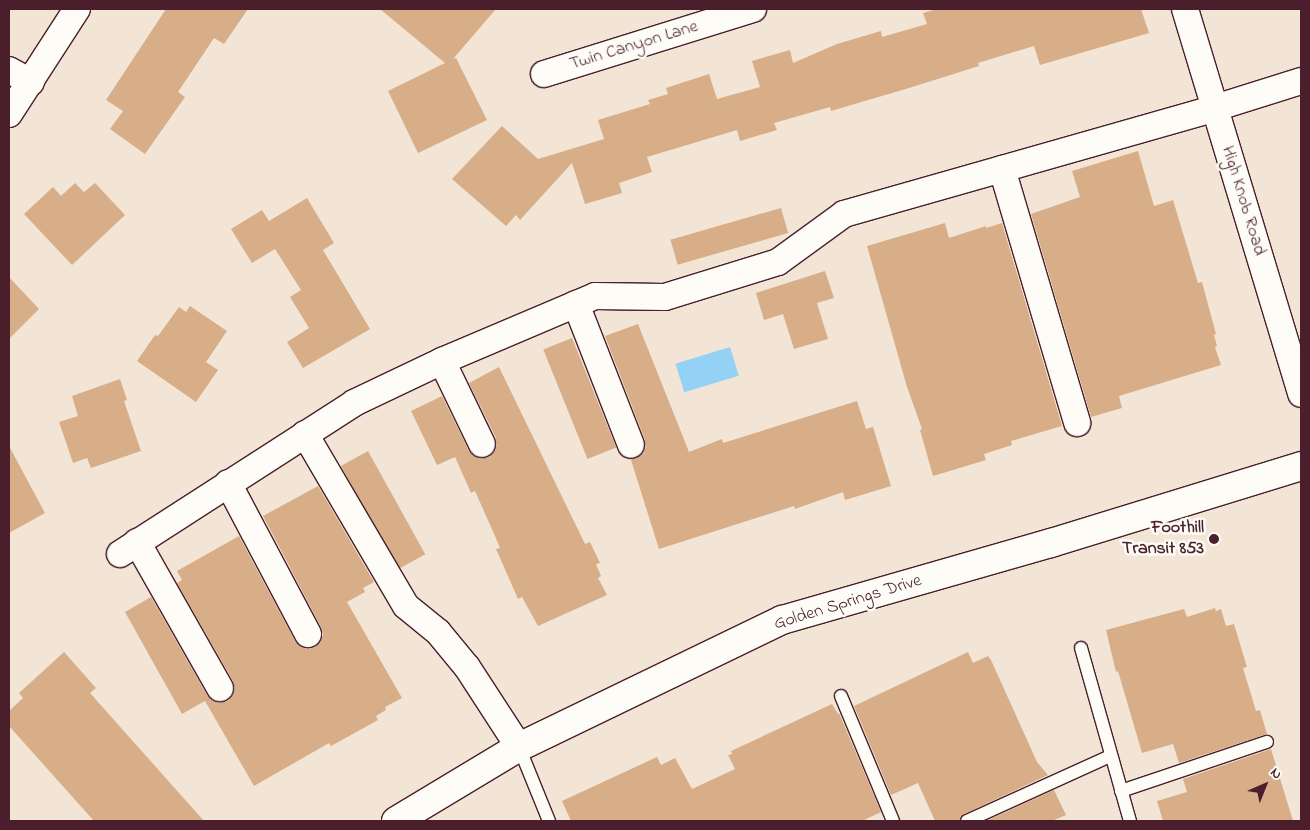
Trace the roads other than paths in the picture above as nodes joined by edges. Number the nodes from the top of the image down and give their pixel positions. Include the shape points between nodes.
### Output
1 (77, 9) edge
2 (753, 9) edge
3 (1185, 9) edge
4 (544, 74) dead end
5 (20, 76) edge
6 (1301, 81) edge
7 (1215, 108) junction
8 (9, 114) edge
9 (1002, 169) junction
10 (576, 304) junction
11 (442, 361) junction
12 (1301, 394) edge
13 (1077, 423) dead end
14 (305, 434) junction
15 (482, 444) dead end
16 (631, 446) dead end
17 (1301, 466) edge
18 (228, 483) junction
19 (308, 634) dead end
20 (1081, 648) dead end
21 (220, 688) dead end
22 (841, 696) dead end
23 (1267, 742) dead end
24 (518, 747) junction
25 (1110, 756) junction
26 (1121, 791) junction
27 (396, 821) edge
28 (549, 821) edge
29 (893, 821) edge
30 (967, 821) edge
31 (1130, 821) edge

1 - 5 street
2 - 4 street, Twin Canyon Lane
3 - 7 street, High Knob Road
5 - 8 street
6 - 7 street
7 - 9 street
7 - 12 street, High Knob Road
9 - 10 street via 844,214 778,262 665,297 594,296
9 - 13 street
10 - 11 street
10 - 16 street
11 - 14 street via 354,403
11 - 15 street
14 - 18 street
14 - 24 street via 406,606 438,632 456,653
17 - 24 main road, Golden Springs Drive via 1051,543 782,620
18 - 19 street
18 - 21 street via 129,548
20 - 25 lane
22 - 29 lane
23 - 26 lane
24 - 27 main road, Golden Springs Drive
24 - 28 lane
25 - 26 lane
25 - 30 lane
26 - 31 lane

